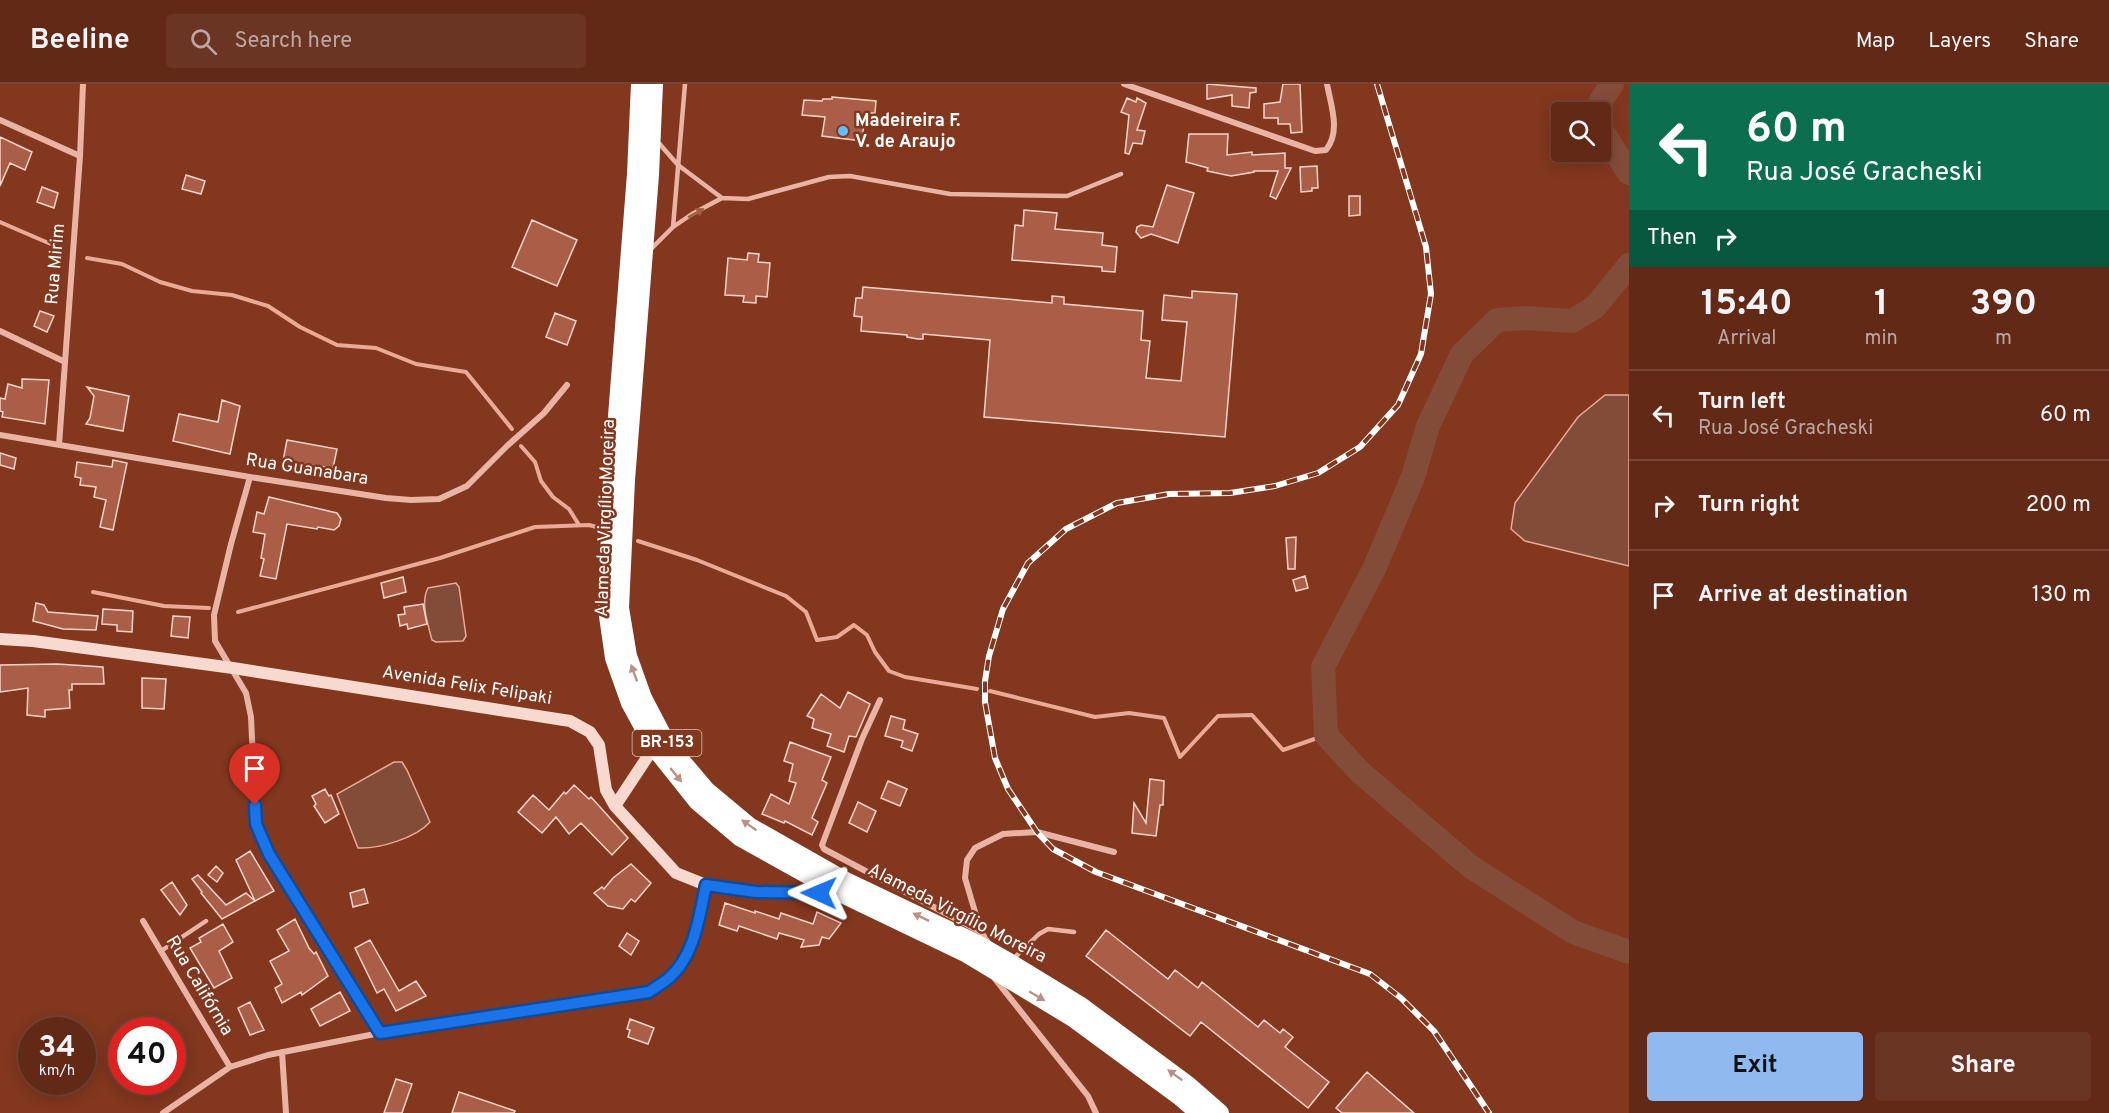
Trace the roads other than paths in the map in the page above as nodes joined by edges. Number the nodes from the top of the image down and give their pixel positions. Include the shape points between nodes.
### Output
1 (83, 84) edge
2 (640, 84) edge
3 (654, 84) edge
4 (686, 84) edge
5 (1124, 84) edge
6 (1327, 84) edge
7 (0, 120) edge
8 (650, 134) junction
9 (80, 156) junction
10 (678, 165) junction
11 (1121, 174) dead end
12 (722, 198) junction
13 (673, 227) junction
14 (642, 259) junction
15 (0, 331) edge
16 (63, 361) junction
17 (567, 385) dead end
18 (0, 435) edge
19 (58, 445) junction
20 (250, 477) junction
21 (0, 639) edge
22 (233, 668) junction
23 (880, 700) dead end
24 (654, 747) junction
25 (615, 806) junction
26 (1114, 852) dead end
27 (706, 885) junction
28 (840, 893) junction
29 (143, 921) dead end
30 (206, 921) dead end
31 (981, 932) junction
32 (1074, 932) dead end
33 (161, 951) junction
34 (996, 960) junction
35 (380, 1033) junction
36 (282, 1052) junction
37 (230, 1067) junction
38 (163, 1113) edge
39 (286, 1113) edge
40 (1096, 1113) edge
41 (1199, 1113) edge
42 (1220, 1113) edge

1 - 9 street, Rua Mirim
2 - 24 highway, Alameda Virgílio Moreira / BR-153 via 612,480 607,609 614,658 630,703
3 - 8 highway, Alameda Virgílio Moreira / BR-153
4 - 10 lane
5 - 6 street via 1315,152 1326,150 1334,141
7 - 9 street
8 - 10 lane
8 - 14 highway, Alameda Virgílio Moreira / BR-153
9 - 16 street, Rua Mirim
10 - 12 lane
10 - 13 lane
11 - 12 lane via 1067,196 950,194 850,176 801,183 748,199
13 -> 12 lane
13 - 14 lane
34 -> 14 highway, Alameda Virgílio Moreira / BR-153 via 749,826 707,791 667,744 643,698 628,656 621,608
15 - 16 street
16 - 19 street, Rua Mirim
17 - 20 street, Rua Guanabara via 544,413 467,486 439,499 386,498
18 - 19 street, Rua Guanabara
19 - 20 street, Rua Guanabara
20 - 22 street via 214,615 215,641
21 - 22 street, Avenida Felix Felipaki
22 - 25 street, Avenida Felix Felipaki via 570,721 590,732 599,745 606,790
22 - 35 street via 246,693 251,717 256,824 269,854
23 - 31 street via 822,844 824,849
24 - 25 street
24 -> 28 highway, Alameda Virgílio Moreira / BR-153 via 697,801 741,838
25 - 27 street, Avenida Felix Felipaki via 675,873
26 - 31 street via 1037,832 1003,834 975,848 967,860 965,878
27 - 28 street, Avenida Felix Felipaki via 756,892
27 - 35 street via 687,954 670,977 649,992
28 - 34 highway, Alameda Virgílio Moreira / BR-153 via 967,954
29 - 33 street, Rua Califórnia
30 - 33 lane
31 - 34 street
32 - 34 lane via 1048,929
33 - 37 street, Rua Califórnia
34 - 40 street
34 -> 41 highway, Alameda Virgílio Moreira / BR-153
42 -> 34 highway, Alameda Virgílio Moreira / BR-153 via 1081,1006
35 - 36 street
36 - 37 street
36 - 39 street
37 - 38 street

